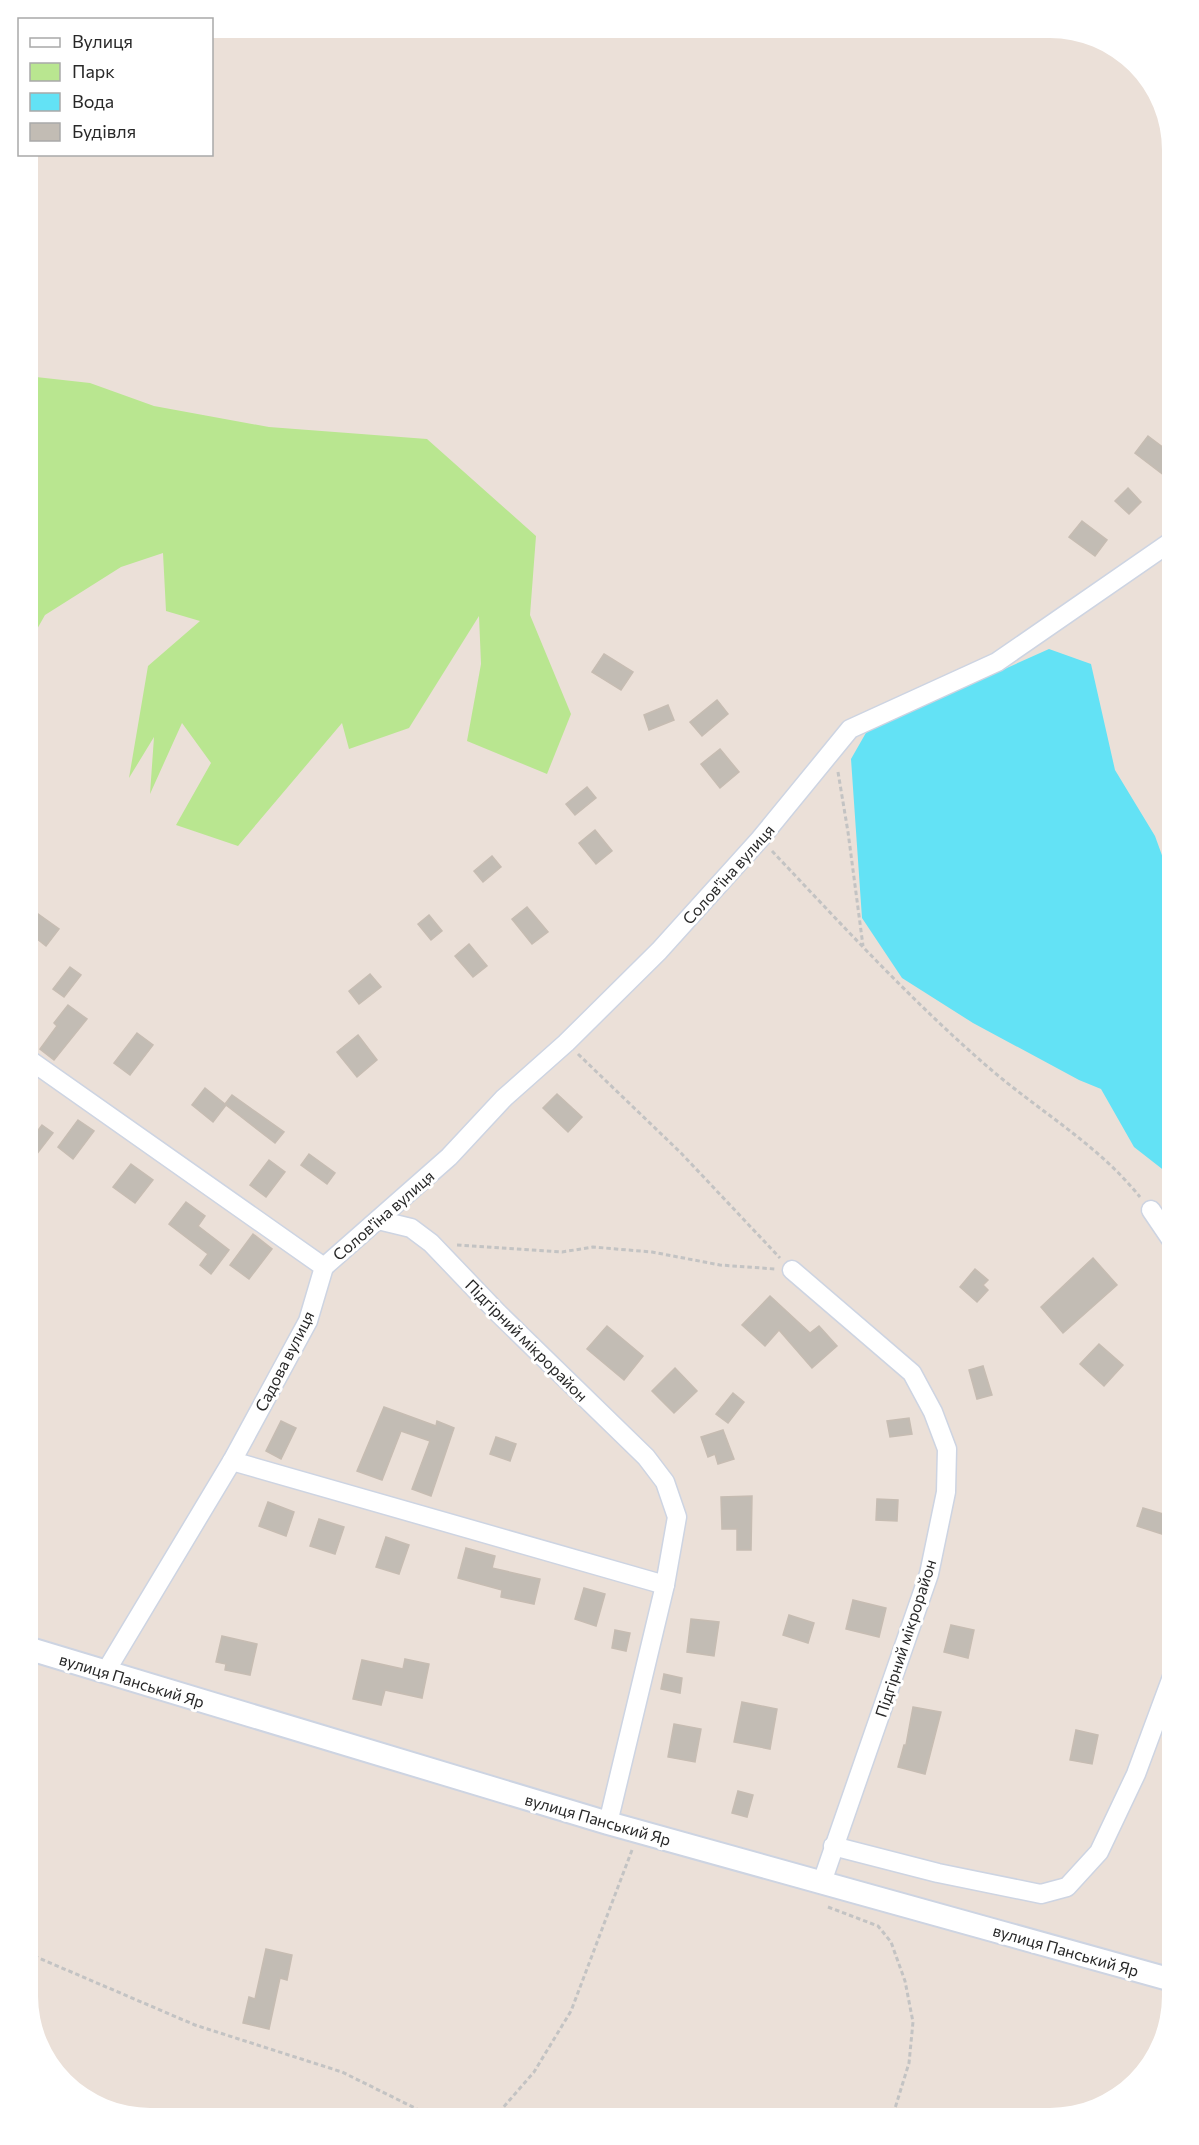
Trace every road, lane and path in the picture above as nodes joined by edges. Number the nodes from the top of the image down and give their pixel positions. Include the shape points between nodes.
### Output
1 (1162, 548) edge
2 (834, 749) junction
3 (760, 839) junction
4 (864, 947) junction
5 (566, 1043) junction
6 (38, 1066) edge
7 (1151, 1210) joint
8 (378, 1220) junction
9 (1162, 1226) edge
10 (431, 1243) junction
11 (324, 1267) junction
12 (792, 1270) junction
13 (232, 1461) junction
14 (665, 1585) junction
15 (38, 1651) edge
16 (106, 1671) junction
17 (1162, 1704) edge
18 (608, 1822) junction
19 (639, 1831) junction
20 (833, 1846) junction
21 (822, 1893) junction
22 (38, 1958) edge
23 (1162, 1978) edge
24 (413, 2107) edge
25 (503, 2107) edge
26 (895, 2108) edge

1 - 2 street, Солов'їна вулиця via 997,662 850,729
2 - 3 street, Солов'їна вулиця
2 - 4 path
3 - 4 path
3 - 5 street, Солов'їна вулиця via 659,951
4 - 7 path via 900,986 995,1073 1098,1152
5 - 8 street, Солов'їна вулиця
5 - 12 path via 681,1153
6 - 11 street
7 - 9 street
8 - 10 street, Підгірний мікрорайон via 411,1228
8 - 11 street, Солов'їна вулиця
10 - 12 path via 562,1252 593,1247 652,1252 720,1265
10 - 14 street, Підгірний мікрорайон via 646,1458 665,1482 677,1517
11 - 13 street, Садова вулиця via 308,1321
12 - 20 street, Підгірний мікрорайон via 912,1373 933,1412 946,1449 946,1492 929,1574
13 - 14 street
13 - 16 street, Садова вулиця
14 - 18 street, Підгірний мікрорайон
15 - 16 street, вулиця Панський Яр
16 - 18 street, вулиця Панський Яр
17 - 20 street via 1136,1774 1099,1852 1067,1887 1041,1894
18 - 19 street, вулиця Панський Яр
19 - 21 street, вулиця Панський Яр
19 - 25 path via 571,2011 534,2072
20 - 21 street, Підгірний мікрорайон
21 - 23 street, вулиця Панський Яр
21 - 26 path via 878,1926 891,1942 905,1981 913,2022 909,2063
22 - 24 path via 195,2025 342,2072

